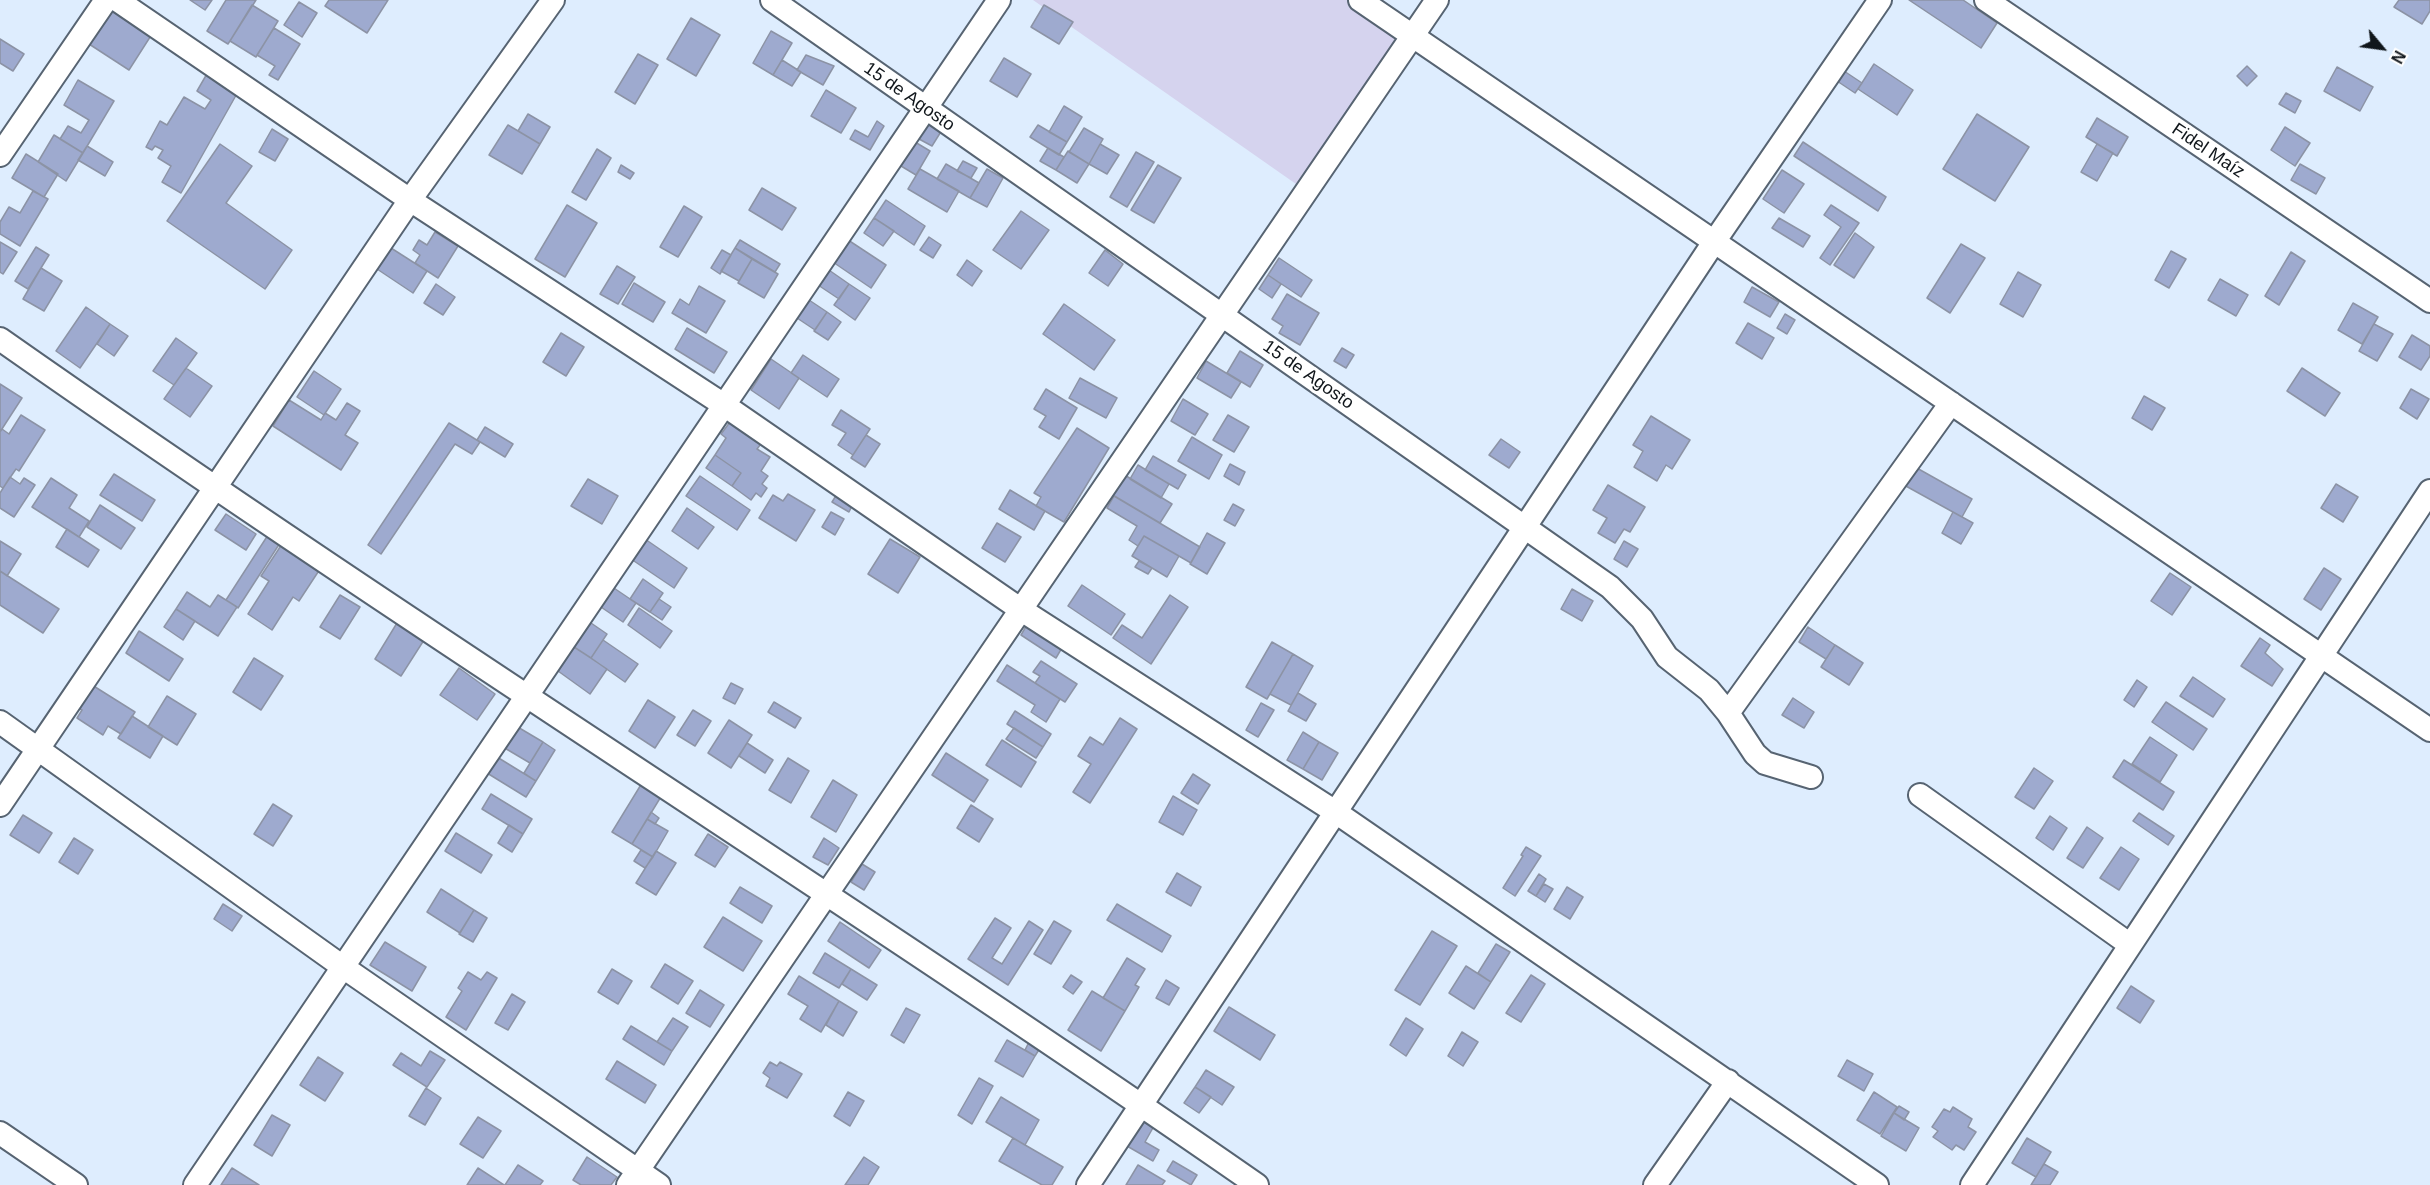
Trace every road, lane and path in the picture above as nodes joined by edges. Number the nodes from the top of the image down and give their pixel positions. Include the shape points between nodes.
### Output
1 (106, 0) edge
2 (117, 0) edge
3 (554, 0) edge
4 (772, 0) edge
5 (999, 0) edge
6 (1360, 0) edge
7 (1437, 0) edge
8 (1880, 0) edge
9 (1986, 0) edge
10 (1411, 36) junction
11 (925, 109) junction
12 (0, 155) edge
13 (410, 200) junction
14 (1714, 242) junction
15 (2430, 301) edge
16 (1222, 314) junction
17 (0, 339) edge
18 (1951, 403) junction
19 (724, 405) junction
20 (213, 488) junction
21 (2430, 491) edge
22 (1525, 528) junction
23 (1020, 609) junction
24 (2322, 654) junction
25 (527, 695) junction
26 (1728, 713) junction
27 (0, 722) edge
28 (2430, 730) edge
29 (40, 749) junction
30 (1811, 777) dead end
31 (1920, 795) dead end
32 (0, 805) edge
33 (1336, 813) junction
34 (826, 894) junction
35 (2129, 944) junction
36 (343, 967) junction
37 (1728, 1081) junction
38 (1143, 1106) junction
39 (0, 1132) edge
40 (633, 1178) edge
41 (76, 1185) edge
42 (195, 1185) edge
43 (659, 1185) edge
44 (1088, 1185) edge
45 (1257, 1185) edge
46 (1655, 1185) edge
47 (1877, 1185) edge
48 (1972, 1185) edge

1 - 12 street
2 - 13 street
3 - 13 street
4 - 11 street, 15 de Agosto
5 - 11 street
6 - 10 street
7 - 10 street
8 - 14 street
9 - 15 street, Fidel Maíz
10 - 14 street
10 - 16 street
11 - 16 street, 15 de Agosto
11 - 19 street
13 - 19 street
13 - 20 street
14 - 18 street
14 - 22 street
16 - 22 street, 15 de Agosto
16 - 23 street
17 - 20 street
18 - 24 street
18 - 26 street
19 - 23 street
19 - 25 street
20 - 25 street
20 - 29 street
21 - 24 street
22 - 26 street, 15 de Agosto via 1610,587 1642,619 1667,657 1709,690
22 - 33 street
23 - 33 street
23 - 34 street
24 - 28 street
24 - 35 street
25 - 34 street
25 - 36 street
26 - 30 street, 15 de Agosto via 1765,763
27 - 29 street
29 - 32 street
29 - 36 street
31 - 35 street
33 - 37 street
33 - 38 street
34 - 38 street
34 - 40 street
35 - 48 street
36 - 40 street
36 - 42 street
37 - 46 street
37 - 47 street
38 - 44 street
38 - 45 street
39 - 41 street
40 - 43 street

